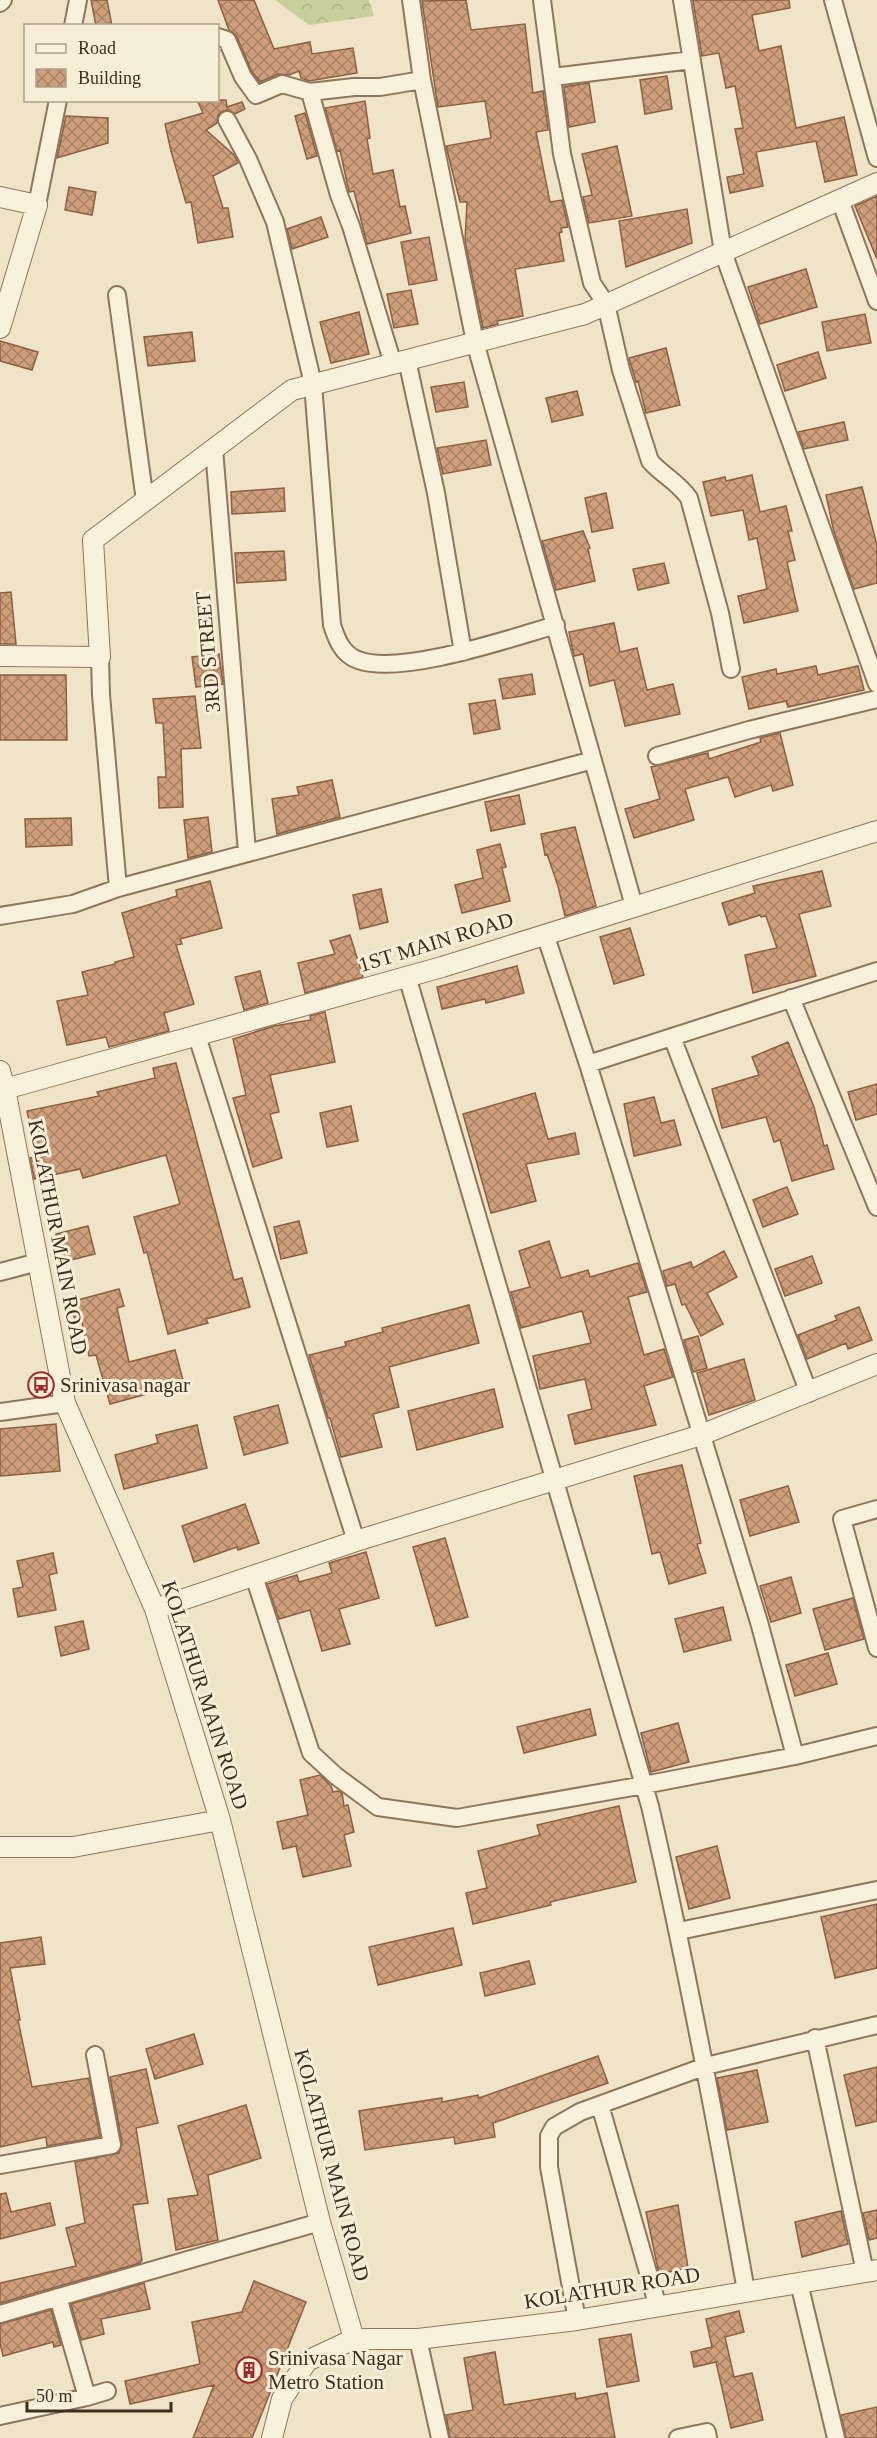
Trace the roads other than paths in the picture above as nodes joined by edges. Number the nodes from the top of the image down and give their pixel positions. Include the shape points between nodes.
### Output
1 (78, 0) edge
2 (411, 0) edge
3 (542, 0) edge
4 (682, 0) edge
5 (833, 0) edge
6 (73, 24) edge
7 (219, 37) edge
8 (692, 60) junction
9 (553, 77) junction
10 (422, 80) junction
11 (310, 92) junction
12 (58, 102) edge
13 (227, 120) dead end
14 (877, 158) edge
15 (877, 183) edge
16 (0, 197) edge
17 (840, 200) junction
18 (37, 205) junction
19 (723, 252) junction
20 (117, 296) dead end
21 (877, 301) edge
22 (606, 304) junction
23 (0, 328) edge
24 (475, 342) junction
25 (400, 362) junction
26 (314, 384) junction
27 (214, 449) junction
28 (145, 501) junction
29 (556, 626) junction
30 (463, 652) junction
31 (0, 656) edge
32 (100, 657) junction
33 (731, 669) dead end
34 (877, 684) edge
35 (877, 699) edge
36 (657, 756) dead end
37 (593, 760) junction
38 (876, 833) edge
39 (247, 852) junction
40 (118, 888) junction
41 (634, 906) junction
42 (0, 916) edge
43 (545, 934) junction
44 (877, 971) edge
45 (407, 976) junction
46 (792, 998) junction
47 (197, 1036) junction
48 (672, 1037) junction
49 (588, 1064) junction
50 (3, 1080) edge
51 (877, 1207) edge
52 (38, 1262) junction
53 (0, 1272) edge
54 (877, 1364) edge
55 (808, 1393) junction
56 (65, 1403) junction
57 (0, 1412) edge
58 (701, 1435) junction
59 (554, 1482) junction
60 (877, 1509) edge
61 (356, 1541) junction
62 (254, 1576) junction
63 (155, 1609) junction
64 (877, 1648) edge
65 (877, 1736) edge
66 (795, 1756) junction
67 (644, 1785) junction
68 (220, 1820) junction
69 (0, 1846) edge
70 (877, 1890) edge
71 (679, 1931) junction
72 (877, 2025) edge
73 (815, 2038) junction
74 (95, 2055) dead end
75 (706, 2066) junction
76 (600, 2105) junction
77 (0, 2165) edge
78 (320, 2222) junction
79 (871, 2271) edge
80 (799, 2283) junction
81 (746, 2291) junction
82 (58, 2297) junction
83 (658, 2307) junction
84 (0, 2314) edge
85 (577, 2320) junction
86 (354, 2339) junction
87 (418, 2339) junction
88 (107, 2391) dead end
89 (87, 2397) junction
90 (0, 2416) edge
91 (272, 2438) edge
92 (440, 2438) edge
93 (678, 2438) edge
94 (708, 2438) edge
95 (836, 2438) edge

1 - 6 street
2 - 10 street
3 - 9 street
4 - 8 street
5 - 14 street
7 - 11 street via 227,40 243,78 256,95 282,84
8 - 9 street
8 - 19 street
9 - 22 street via 562,154 592,283
10 - 11 street
10 - 24 street
11 - 25 street via 339,195
12 - 18 street
13 - 26 street via 275,222
15 - 17 street
16 - 18 street
17 - 19 street
17 - 21 street
18 - 23 street
19 - 22 street
19 - 34 street
20 - 28 street
22 - 24 street via 585,314
22 - 33 street via 621,370 650,460 689,498
24 - 25 street
24 - 29 street
25 - 26 street
25 - 30 street via 436,493
26 - 27 street via 292,390
26 - 30 street via 332,625 338,645 358,660 389,665
27 - 28 street
27 - 39 street, 3RD STREET
28 - 32 street via 93,540
29 - 30 street
29 - 37 street
31 - 32 street
32 - 40 street
35 - 36 street via 749,729
37 - 39 street
37 - 41 street
38 - 41 street, 1ST MAIN ROAD
39 - 40 street
40 - 42 street via 73,904
41 - 43 street, 1ST MAIN ROAD
43 - 45 street, 1ST MAIN ROAD
43 - 49 street
44 - 46 street
45 - 47 street, 1ST MAIN ROAD
45 - 59 street
46 - 48 street
46 - 51 street
47 - 50 street, 1ST MAIN ROAD
47 - 61 street
48 - 49 street
48 - 55 street
49 - 58 street
50 - 52 street, KOLATHUR MAIN ROAD
52 - 53 street
52 - 56 street, KOLATHUR MAIN ROAD
54 - 55 street
55 - 58 street
56 - 57 street
56 - 63 street, KOLATHUR MAIN ROAD
58 - 59 street
58 - 66 street via 759,1622
59 - 61 street
59 - 67 street
60 - 64 street via 842,1519
61 - 62 street
62 - 63 street
62 - 67 street via 311,1753 378,1807 457,1818
63 - 68 street, KOLATHUR MAIN ROAD
65 - 66 street
66 - 67 street
67 - 71 street
68 - 69 street via 73,1847
68 - 78 street, KOLATHUR MAIN ROAD
70 - 71 street
71 - 75 street
72 - 73 street
73 - 75 street
73 - 79 street
74 - 77 street via 112,2145
75 - 76 street
75 - 81 street
76 - 83 street
76 - 85 street via 554,2127 549,2136 549,2168
78 - 82 street
78 - 86 street, KOLATHUR MAIN ROAD
79 - 80 street, KOLATHUR ROAD
80 - 81 street, KOLATHUR ROAD
80 - 95 street
81 - 83 street, KOLATHUR ROAD
82 - 84 street
82 - 89 street
83 - 85 street, KOLATHUR ROAD
85 - 87 street, KOLATHUR ROAD
86 - 87 street, KOLATHUR ROAD
86 - 91 street via 307,2361 282,2399
87 - 92 street
88 - 89 street
89 - 90 street
93 - 94 street via 707,2432

